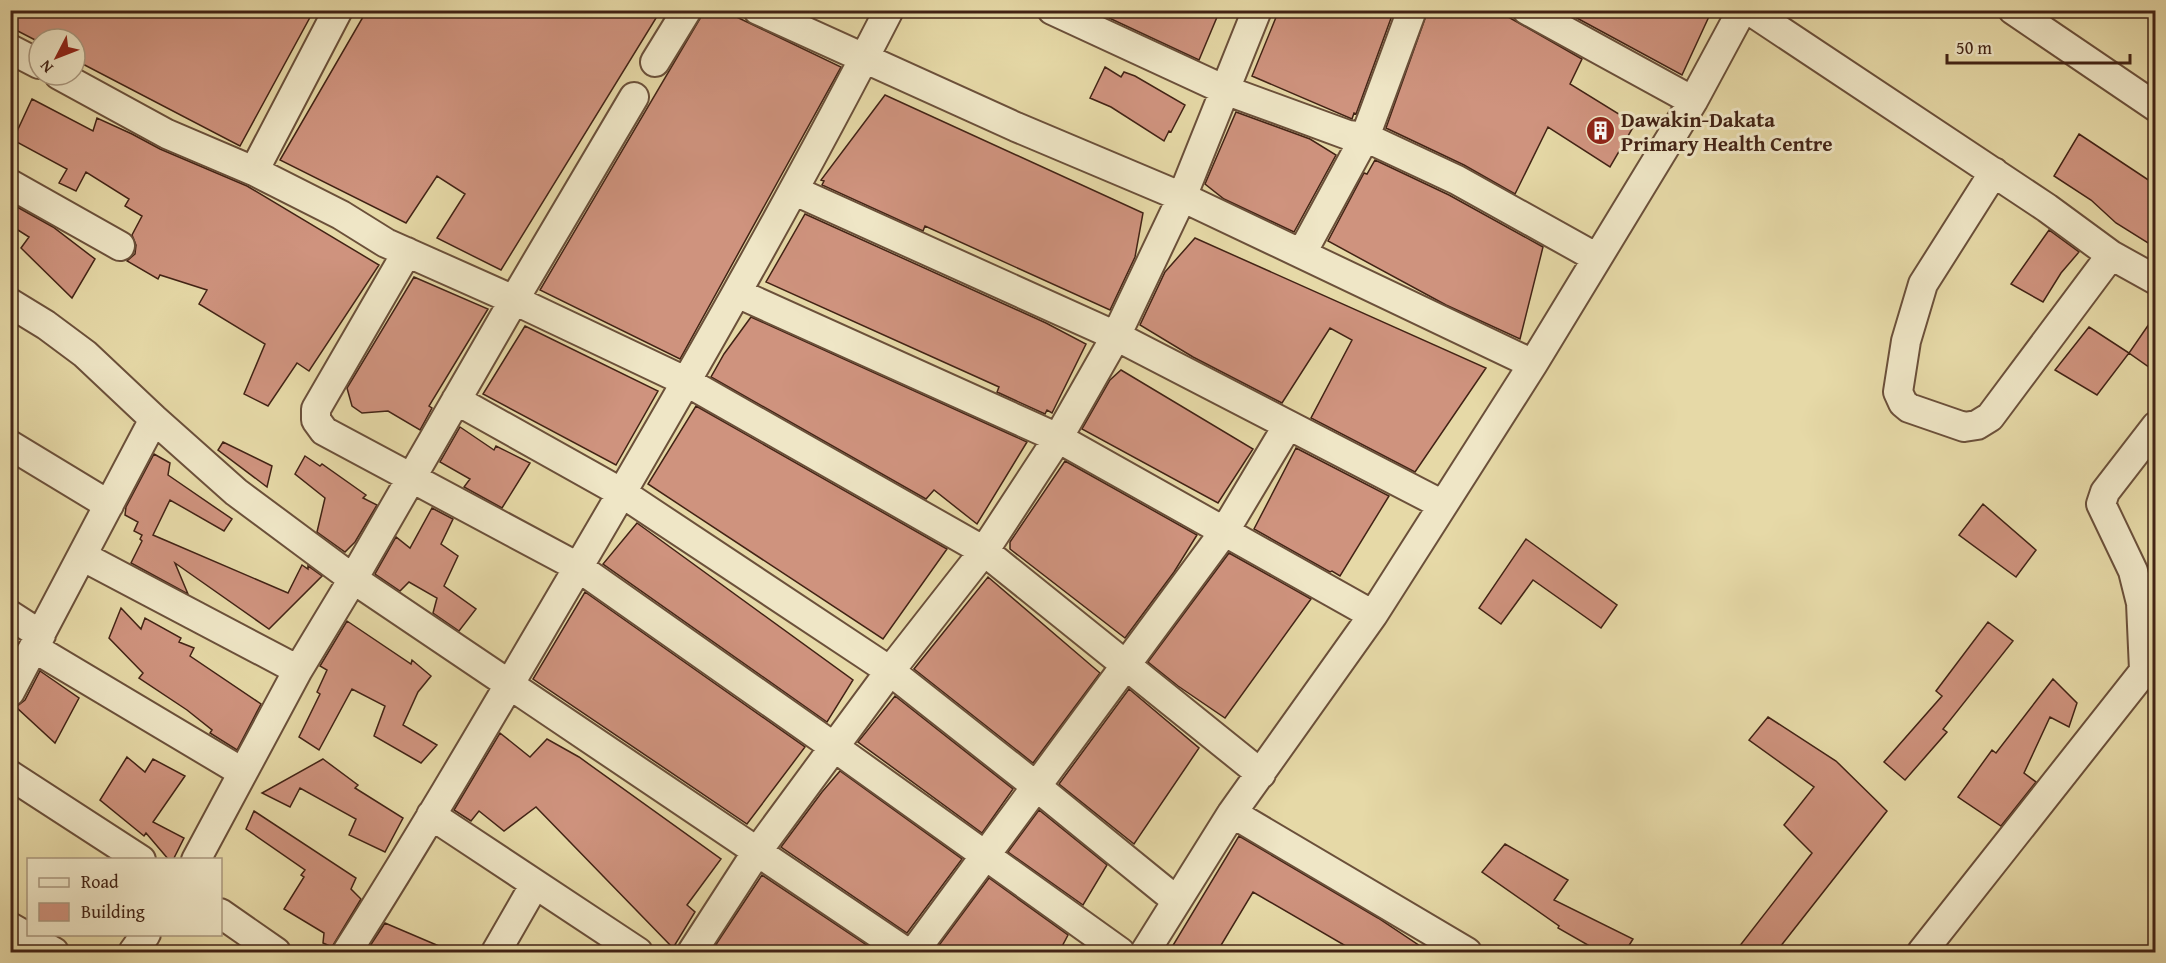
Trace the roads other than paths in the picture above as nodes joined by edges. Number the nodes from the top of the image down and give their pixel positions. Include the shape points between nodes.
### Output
1 (338, 10) edge
2 (687, 10) edge
3 (758, 10) edge
4 (889, 10) edge
5 (1052, 10) edge
6 (1257, 10) edge
7 (1412, 10) edge
8 (1527, 10) edge
9 (1742, 10) edge
10 (1749, 10) edge
11 (2013, 10) edge
12 (1560, 18) edge
13 (10, 49) edge
14 (865, 57) junction
15 (27, 58) edge
16 (655, 62) dead end
17 (81, 87) edge
18 (1225, 90) junction
19 (633, 96) dead end
20 (1694, 101) junction
21 (2156, 106) edge
22 (1365, 137) junction
23 (254, 171) junction
24 (1994, 172) junction
25 (10, 184) edge
26 (795, 191) junction
27 (1182, 197) junction
28 (120, 246) dead end
29 (407, 252) junction
30 (1302, 253) junction
31 (2111, 255) junction
32 (1597, 258) junction
33 (2156, 280) edge
34 (738, 293) junction
35 (514, 300) junction
36 (10, 303) edge
37 (1116, 336) junction
38 (1533, 364) junction
39 (687, 382) junction
40 (456, 400) junction
41 (154, 419) junction
42 (1288, 425) junction
43 (2156, 426) edge
44 (1058, 438) junction
45 (10, 445) edge
46 (411, 477) junction
47 (622, 493) junction
48 (109, 505) junction
49 (1443, 505) junction
50 (1224, 532) junction
51 (984, 551) junction
52 (82, 556) junction
53 (578, 567) junction
54 (353, 579) junction
55 (10, 615) edge
56 (1373, 615) junction
57 (37, 642) junction
58 (2150, 664) edge
59 (1127, 665) junction
60 (298, 670) junction
61 (890, 671) junction
62 (510, 683) junction
63 (10, 692) edge
64 (834, 747) junction
65 (242, 772) junction
66 (1261, 774) junction
67 (10, 775) edge
68 (1036, 787) junction
69 (1232, 813) junction
70 (431, 815) junction
71 (756, 853) junction
72 (986, 855) junction
73 (138, 858) edge
74 (197, 858) edge
75 (535, 884) junction
76 (1177, 901) junction
77 (222, 914) edge
78 (10, 927) edge
79 (145, 936) edge
80 (54, 952) edge
81 (133, 952) edge
82 (276, 952) edge
83 (347, 952) edge
84 (496, 952) edge
85 (638, 952) edge
86 (692, 952) edge
87 (906, 952) edge
88 (914, 952) edge
89 (1120, 952) edge
90 (1144, 952) edge
91 (1467, 952) edge
92 (1922, 952) edge

1 - 23 street
2 - 16 street
3 - 14 street
4 - 14 street
5 - 18 street
6 - 18 street
7 - 22 street
8 - 12 street
9 - 20 street
10 - 24 street
11 - 21 street
12 - 20 street
13 - 15 street
14 - 26 street
14 - 27 street via 1016,128
17 - 23 street via 167,134
18 - 22 street via 1348,135
18 - 27 street
19 - 35 street
20 - 32 street
22 - 30 street
22 - 32 street via 1457,180
23 - 29 street
24 - 31 street
24 - 31 street via 1923,284 1906,341 1898,392 1909,408 1964,427 1990,417
25 - 28 street
26 - 34 street
26 - 37 street
27 - 30 street
27 - 37 street
29 - 35 street
29 - 46 street via 316,409 316,420 324,431
30 - 38 street
31 - 33 street
32 - 38 street
34 - 39 street
34 - 44 street
35 - 39 street
35 - 40 street
36 - 41 street via 85,354
37 - 42 street
37 - 44 street
38 - 49 street
39 - 47 street
39 - 51 street
40 - 46 street
40 - 47 street
41 - 48 street
41 - 54 street via 236,492
42 - 49 street
42 - 50 street
43 - 58 street via 2105,492 2101,504 2133,571
44 - 50 street
44 - 51 street
45 - 48 street
46 - 53 street
46 - 54 street
47 - 53 street
47 - 61 street
48 - 52 street
49 - 56 street
50 - 56 street
50 - 59 street
51 - 59 street
51 - 61 street
52 - 57 street
52 - 60 street
53 - 62 street
53 - 64 street
54 - 60 street
54 - 62 street
55 - 57 street
56 - 66 street
57 - 63 street
57 - 65 street
58 - 92 street
59 - 66 street
59 - 68 street
60 - 65 street
61 - 64 street
61 - 68 street
62 - 70 street
62 - 71 street
64 - 71 street
64 - 72 street
65 - 74 street
66 - 69 street
67 - 73 street
68 - 72 street
68 - 76 street
69 - 76 street
69 - 91 street
70 - 75 street
70 - 83 street
71 - 86 street
71 - 87 street
72 - 88 street
72 - 89 street
75 - 84 street
75 - 85 street
76 - 90 street
77 - 82 street
78 - 80 street
79 - 81 street

